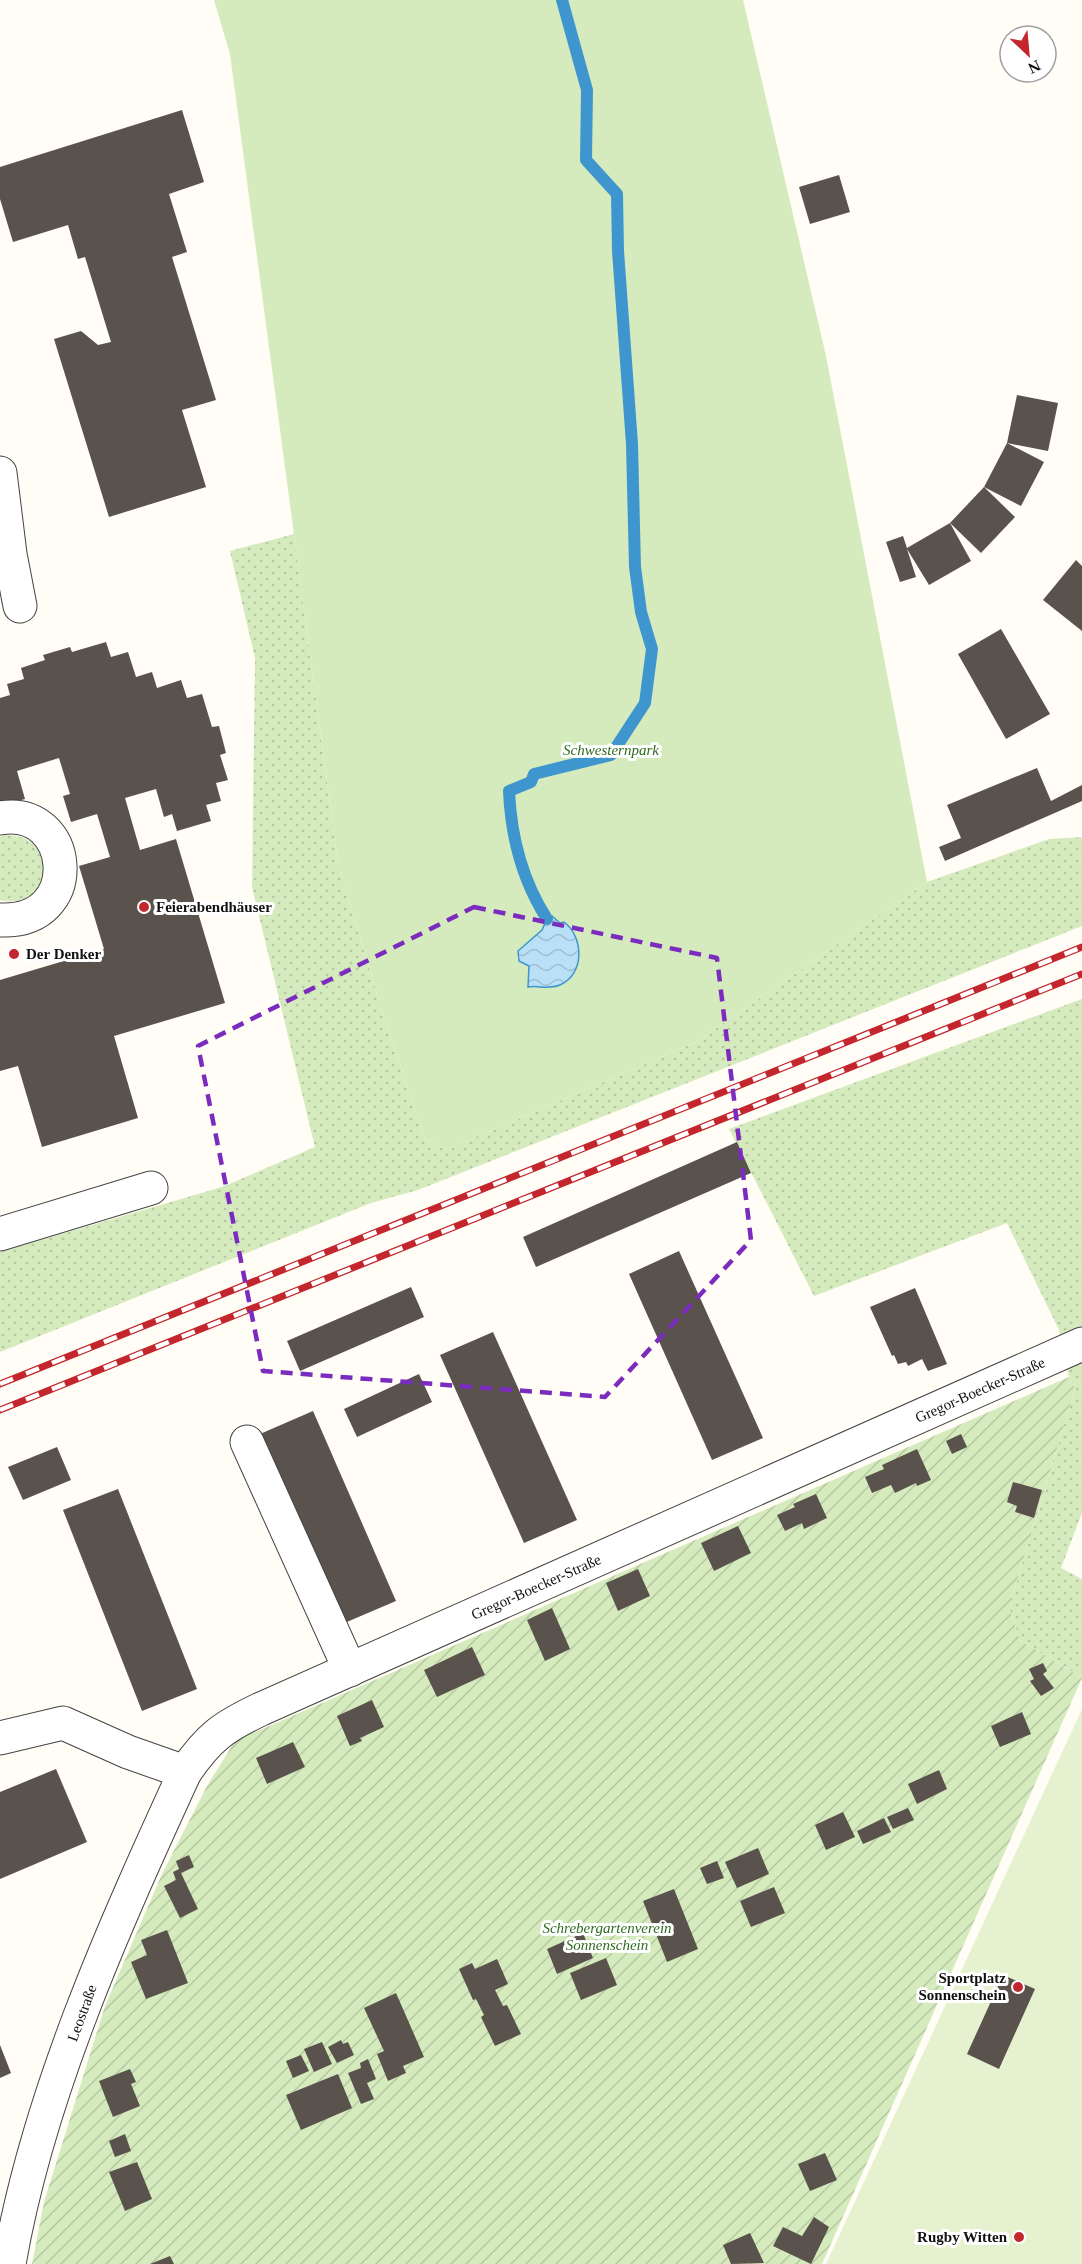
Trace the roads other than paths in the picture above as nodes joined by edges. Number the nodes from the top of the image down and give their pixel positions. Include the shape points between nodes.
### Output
1 (0, 473) edge
2 (20, 606) dead end
3 (0, 818) edge
4 (0, 920) edge
5 (151, 1188) dead end
6 (0, 1234) edge
7 (1082, 1344) edge
8 (247, 1442) dead end
9 (350, 1670) junction
10 (0, 1738) edge
11 (185, 1772) junction
12 (9, 2264) edge

1 - 2 street
3 - 4 street via 15,817 43,829 57,850 61,869 56,891 44,907 24,919
5 - 6 street
7 - 9 street, Gregor-Boecker-Straße
8 - 9 street
9 - 11 street, Gregor-Boecker-Straße via 261,1708 219,1731 199,1750
10 - 11 street via 63,1724
11 - 12 street, Leostraße via 135,1881 77,2024 25,2193

